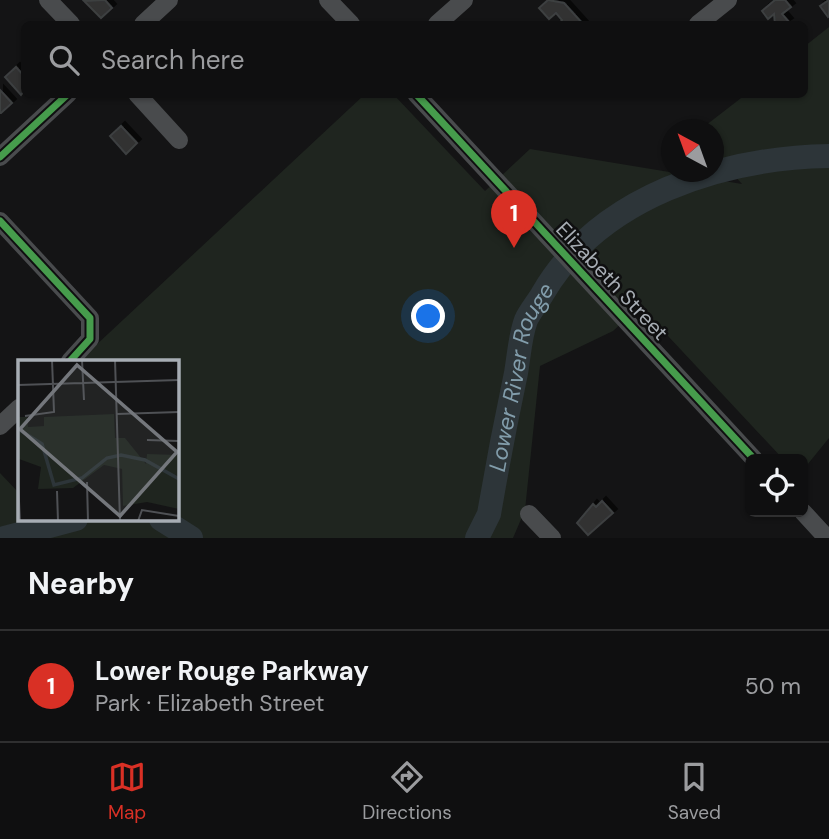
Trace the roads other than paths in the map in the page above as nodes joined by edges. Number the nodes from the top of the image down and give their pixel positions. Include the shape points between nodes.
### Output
1 (48, 0) edge
2 (169, 0) edge
3 (328, 0) edge
4 (464, 0) edge
5 (728, 0) edge
6 (68, 21) edge
7 (146, 21) edge
8 (348, 21) edge
9 (440, 21) edge
10 (702, 21) edge
11 (64, 98) edge
12 (141, 98) edge
13 (420, 98) edge
14 (179, 140) dead end
15 (0, 157) edge
16 (0, 220) edge
17 (71, 360) edge
18 (18, 409) edge
19 (0, 426) edge
20 (749, 454) edge
21 (530, 514) dead end
22 (808, 517) edge
23 (552, 538) edge
24 (827, 538) edge

1 - 6 street
2 - 7 street
3 - 8 street
4 - 9 street
5 - 10 street
11 - 15 street
12 - 14 street
13 - 20 street, Elizabeth Street
16 - 17 street via 85,310 92,329 84,348
18 - 19 street
21 - 23 street
22 - 24 street

